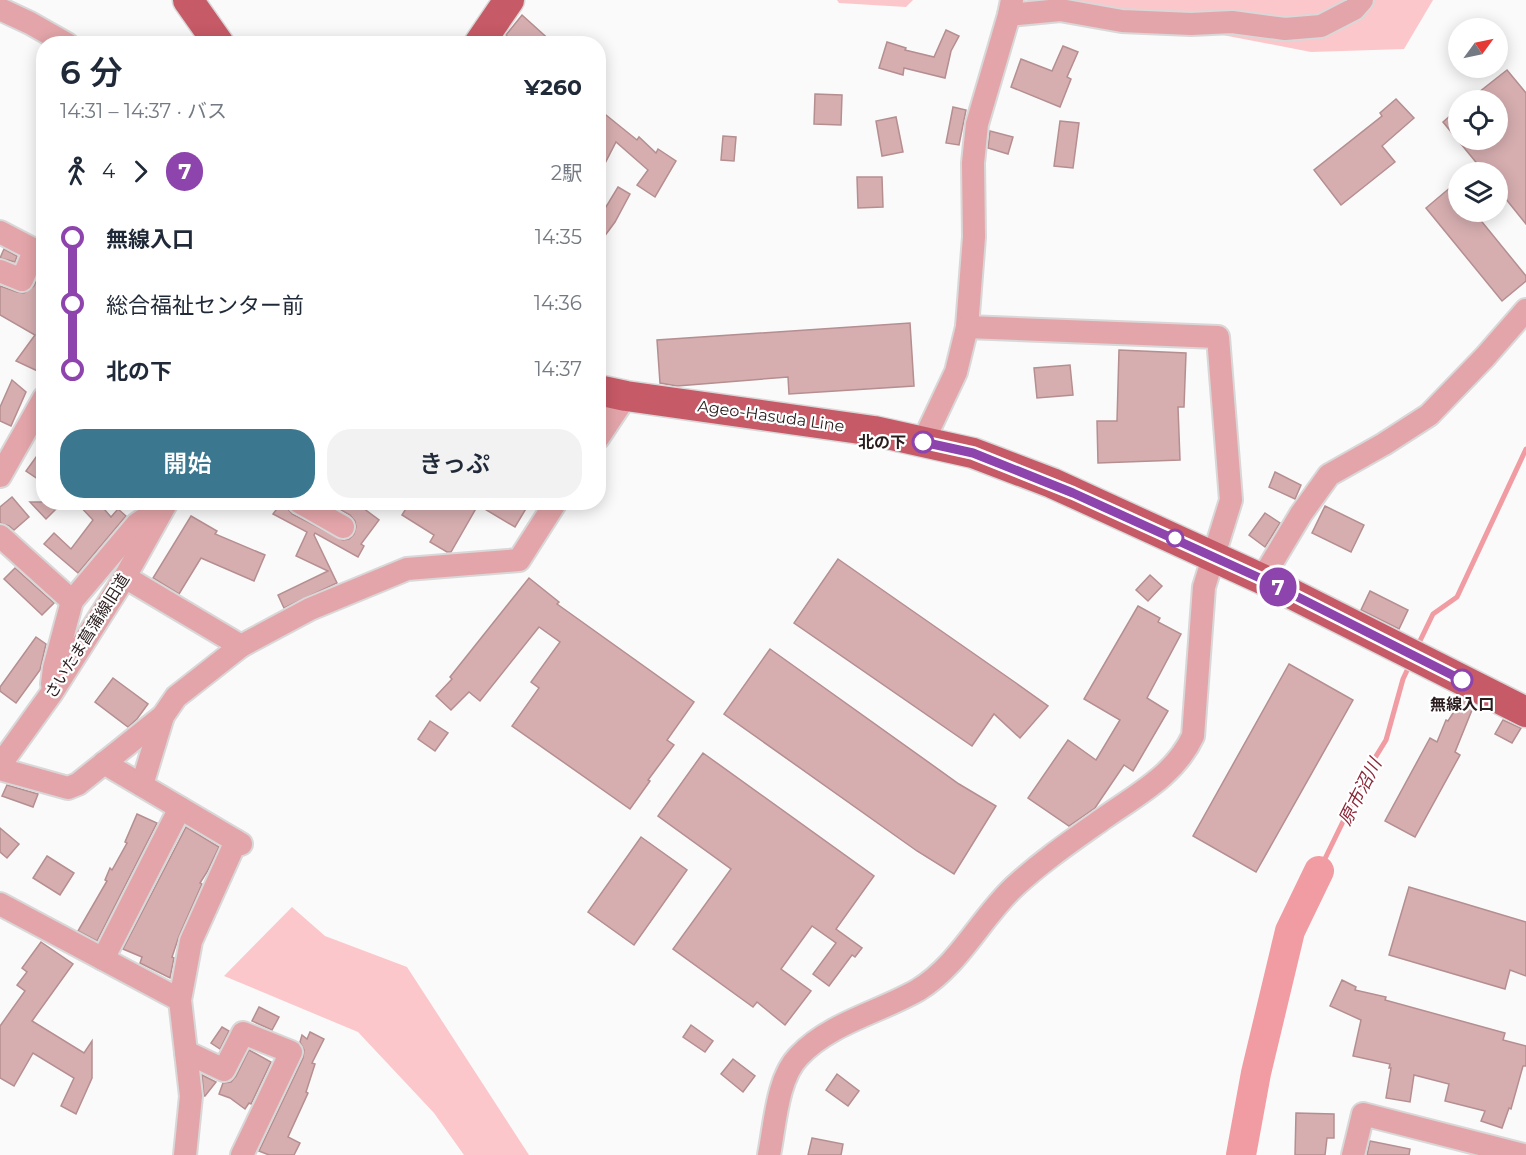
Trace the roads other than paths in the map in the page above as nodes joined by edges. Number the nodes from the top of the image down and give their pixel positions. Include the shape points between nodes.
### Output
1 (188, 0) edge
2 (509, 0) edge
3 (1362, 0) edge
4 (1010, 8) edge
5 (0, 9) edge
6 (54, 36) edge
7 (213, 36) edge
8 (484, 36) edge
9 (0, 232) edge
10 (36, 250) edge
11 (36, 257) edge
12 (0, 271) edge
13 (1526, 310) edge
14 (967, 327) junction
15 (612, 393) edge
16 (36, 412) edge
17 (606, 412) edge
18 (923, 442) junction
19 (0, 476) edge
20 (157, 510) edge
21 (163, 510) edge
22 (313, 510) edge
23 (551, 510) edge
24 (343, 527) dead end
25 (0, 537) edge
26 (1213, 556) junction
27 (125, 577) junction
28 (1262, 579) junction
29 (72, 601) junction
30 (240, 646) junction
31 (51, 694) junction
32 (1526, 712) edge
33 (163, 716) junction
34 (104, 763) junction
35 (0, 767) edge
36 (142, 785) junction
37 (180, 808) junction
38 (0, 904) edge
39 (103, 959) junction
40 (180, 1000) junction
41 (186, 1052) junction
42 (1526, 1138) edge
43 (1463, 1148) edge
44 (185, 1155) edge
45 (242, 1155) edge
46 (769, 1155) edge
47 (1353, 1155) edge
48 (1523, 1155) edge

1 - 7 main road
2 - 8 main road
3 - 4 street via 1354,9 1322,26 1285,29 1232,22 1122,21 1060,10
4 - 14 street via 977,124
5 - 6 street
9 - 10 street
11 - 12 street via 22,280
13 - 28 street via 1429,415 1329,475
14 - 18 street via 956,372
14 - 26 street via 1218,337 1231,500
15 - 17 street
15 - 18 main road, Ageo-Hasuda Line via 874,431
16 - 19 street
18 - 26 main road, Ageo-Hasuda Line via 973,453 1013,468
20 - 29 street via 137,524
21 - 27 street, さいたま菖蒲線旧道
22 - 24 street
23 - 30 street via 519,560 407,569 310,609
25 - 29 street
26 - 28 main road, Ageo-Hasuda Line
26 - 46 street via 1204,587 1193,736 1182,757 1166,775 1011,889 935,977 827,1034 798,1056 783,1084
27 - 30 street
27 - 31 street, さいたま菖蒲線旧道
28 - 32 main road, Ageo-Hasuda Line
29 - 31 street
30 - 33 street via 176,698
31 - 35 street, さいたま菖蒲線旧道
33 - 34 street
33 - 36 street
34 - 35 street via 68,788
34 - 36 street
36 - 37 street
37 - 39 street
37 - 40 street via 238,843 190,941
38 - 39 street
39 - 40 street
40 - 41 street
41 - 44 street via 191,1096
41 - 45 street via 224,1071 243,1033 291,1052
42 - 48 street
43 - 47 street via 1363,1114
43 - 48 street

